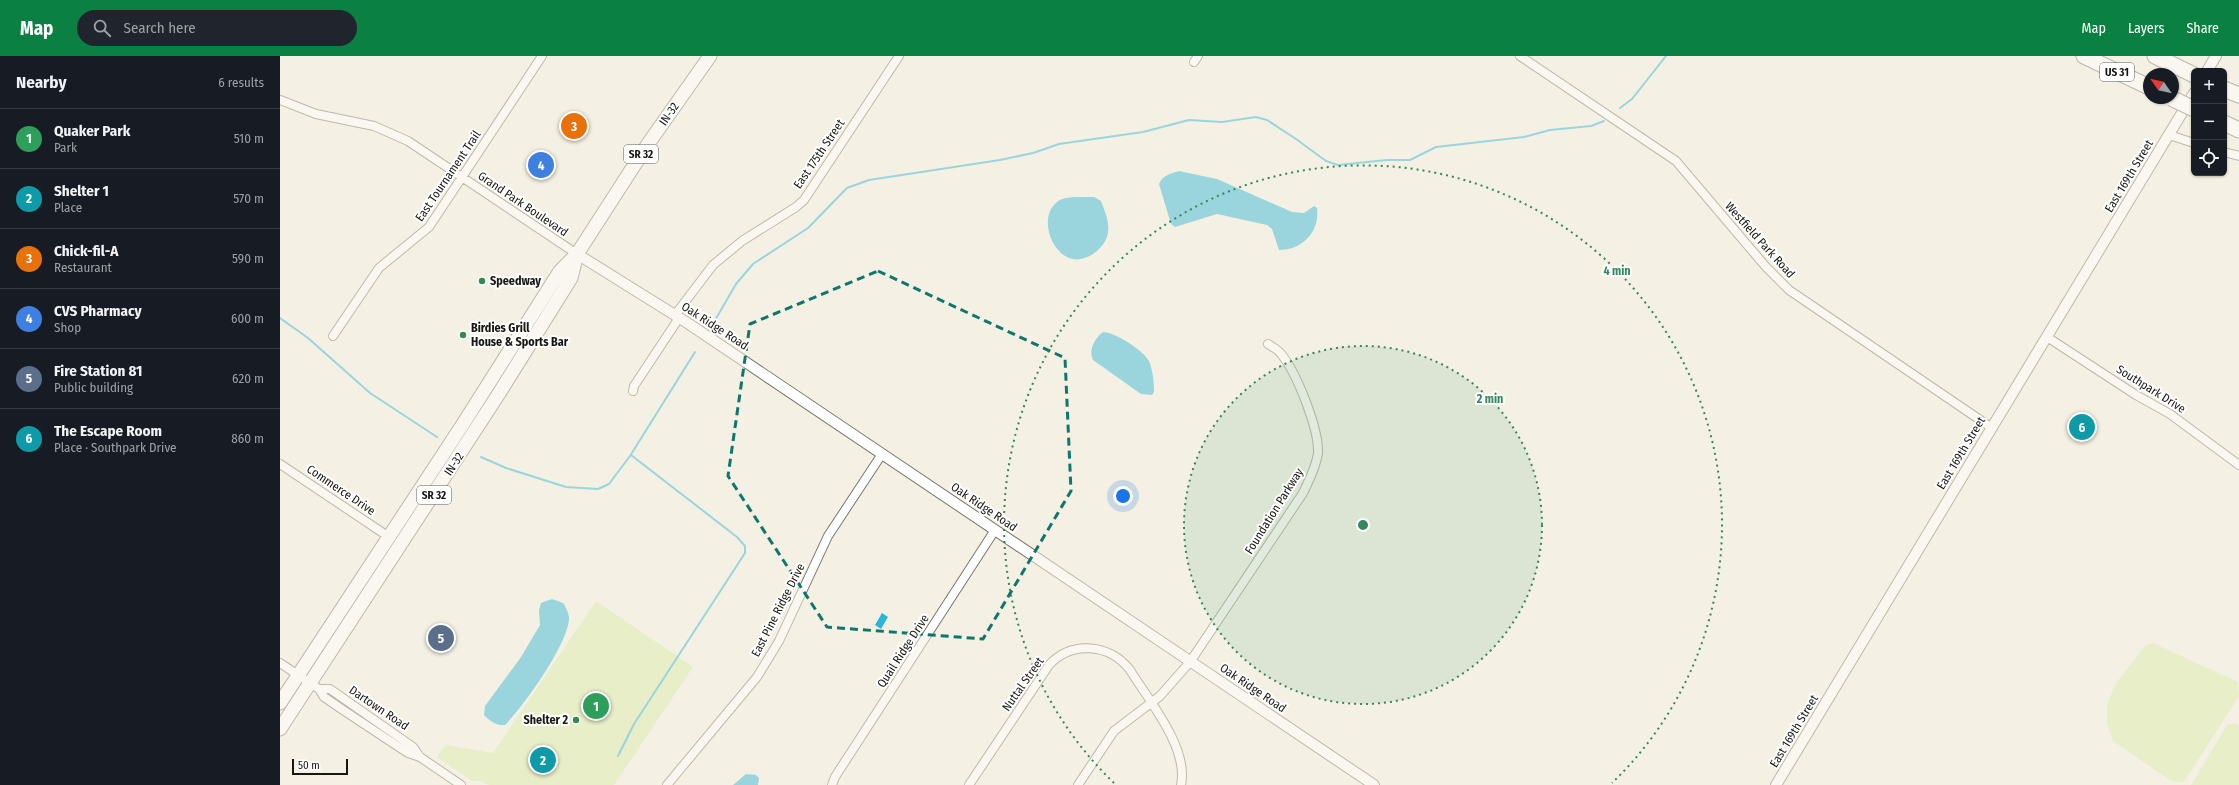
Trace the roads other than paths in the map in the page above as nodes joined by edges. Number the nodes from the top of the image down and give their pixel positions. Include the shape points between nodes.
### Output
1 (542, 56) edge
2 (710, 56) edge
3 (899, 56) edge
4 (1520, 56) edge
5 (2084, 56) edge
6 (2155, 56) edge
7 (2216, 56) edge
8 (2209, 68) edge
9 (2188, 72) edge
10 (2143, 84) edge
11 (2227, 90) edge
12 (2239, 95) edge
13 (2191, 98) edge
14 (280, 100) edge
15 (2179, 102) edge
16 (2191, 108) edge
17 (2227, 124) edge
18 (2239, 130) edge
19 (2169, 135) junction
20 (2191, 142) edge
21 (2227, 153) edge
22 (2239, 156) edge
23 (462, 177) junction
24 (577, 254) junction
25 (677, 317) junction
26 (333, 336) dead end
27 (2047, 337) junction
28 (1268, 344) dead end
29 (632, 392) dead end
30 (1992, 428) junction
31 (882, 454) junction
32 (280, 464) edge
33 (2239, 465) edge
34 (995, 530) junction
35 (390, 537) junction
36 (1190, 662) junction
37 (280, 663) edge
38 (298, 675) junction
39 (314, 686) junction
40 (280, 703) edge
41 (1151, 703) junction
42 (280, 729) edge
43 (462, 785) edge
44 (667, 785) edge
45 (832, 785) edge
46 (969, 785) edge
47 (1078, 785) edge
48 (1181, 785) edge
49 (1374, 785) edge
50 (1776, 785) edge

1 - 23 street, East Tournament Trail
2 - 24 main road, IN-32 / SR 32 via 641,155
3 - 25 street, East 175th Street via 804,200 742,241 713,265
4 - 30 street, Westfield Park Road via 1676,161 1766,268 1789,290
5 - 10 highway, US 31
6 - 9 highway
7 - 8 street
11 - 12 highway
13 - 19 street, East 169th Street
14 - 23 street, Grand Park Boulevard via 305,111 374,126 415,146
15 - 16 highway, bridge
17 - 18 highway
19 - 20 street
19 - 27 street, East 169th Street
21 - 22 street
23 - 24 street, Grand Park Boulevard
23 - 26 street, East Tournament Trail via 420,237 386,261 370,279
24 - 25 street, Oak Ridge Road
24 - 35 main road, IN-32 / SR 32 via 560,271
24 - 39 main road, IN-32 / SR 32 via 571,278
25 - 29 street, East 175th Street
25 - 31 street, Oak Ridge Road
27 - 30 street, East 169th Street
27 - 33 street, Southpark Drive via 2170,414
28 - 36 street, Foundation Parkway via 1281,354 1294,373 1312,421 1318,443 1314,471
30 - 50 street, East 169th Street
31 - 34 street, Oak Ridge Road
31 - 44 street, East Pine Ridge Drive via 828,536 779,641 757,676
32 - 35 street, Commerce Drive
34 - 36 street, Oak Ridge Road
34 - 45 street, Quail Ridge Drive
35 - 38 main road, IN-32 / SR 32
36 - 41 street, Foundation Parkway via 1170,686
36 - 49 street, Oak Ridge Road
37 - 38 street, Dartown Road
38 - 39 street, Dartown Road
38 - 40 main road, IN-32 / SR 32
39 - 42 main road, IN-32 / SR 32
39 - 43 street, Dartown Road via 324,697 408,753 420,757
41 - 46 street, Nuttal Street via 1128,668 1108,652 1085,648 1066,653 1054,660 1042,675
41 - 47 street, Foundation Parkway via 1114,731
41 - 48 street, Nuttal Street via 1179,748 1183,766

